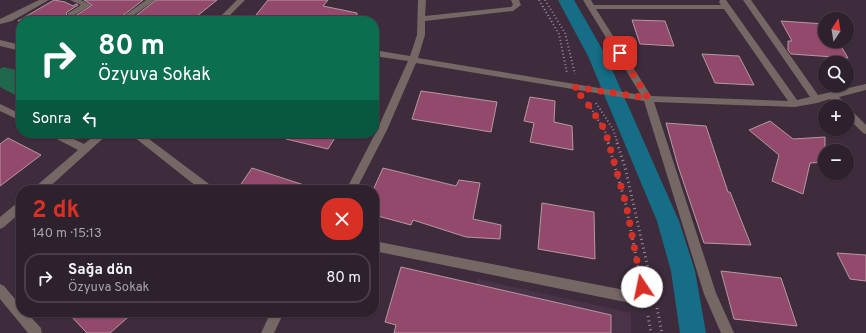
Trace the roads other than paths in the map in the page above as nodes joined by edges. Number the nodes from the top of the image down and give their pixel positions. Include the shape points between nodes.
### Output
1 (45, 0) edge
2 (74, 0) edge
3 (151, 0) edge
4 (241, 0) edge
5 (422, 0) edge
6 (747, 0) edge
7 (516, 2) edge
8 (589, 3) edge
9 (724, 3) edge
10 (71, 15) dead end
11 (128, 16) edge
12 (225, 16) edge
13 (9, 19) junction
14 (422, 19) junction
15 (0, 22) edge
16 (0, 29) edge
17 (0, 43) edge
18 (16, 47) edge
19 (379, 54) edge
20 (413, 59) junction
21 (866, 87) edge
22 (833, 96) junction
23 (648, 98) junction
24 (817, 100) junction
25 (837, 100) edge
26 (795, 104) junction
27 (0, 107) edge
28 (16, 115) edge
29 (854, 118) edge
30 (866, 131) edge
31 (379, 136) edge
32 (62, 138) edge
33 (98, 138) edge
34 (141, 138) edge
35 (378, 138) edge
36 (85, 149) junction
37 (45, 185) edge
38 (202, 185) edge
39 (354, 185) edge
40 (16, 210) edge
41 (0, 224) edge
42 (379, 247) edge
43 (0, 290) edge
44 (651, 302) road end
45 (16, 309) edge
46 (23, 317) edge
47 (275, 317) edge
48 (36, 333) edge
49 (267, 333) edge
50 (728, 333) edge

1 - 13 street
2 - 10 street via 87,5
3 - 11 street
4 - 12 street
5 - 14 street
6 - 24 street
7 - 14 street via 513,9
8 - 9 street
8 - 23 street
9 - 26 street
13 - 15 street
13 - 16 street
14 - 20 street via 421,35
17 - 18 street
19 - 20 street
20 - 23 street
20 - 31 street
21 - 22 street
22 - 24 street
22 - 25 street
23 - 26 street
23 - 50 street via 710,294
24 - 26 street
27 - 28 street
29 - 30 street
32 - 36 street
33 - 36 street
34 - 38 street
35 - 39 street
36 - 37 street
40 - 41 street
42 - 44 street
43 - 45 street
46 - 48 street
47 - 49 street

